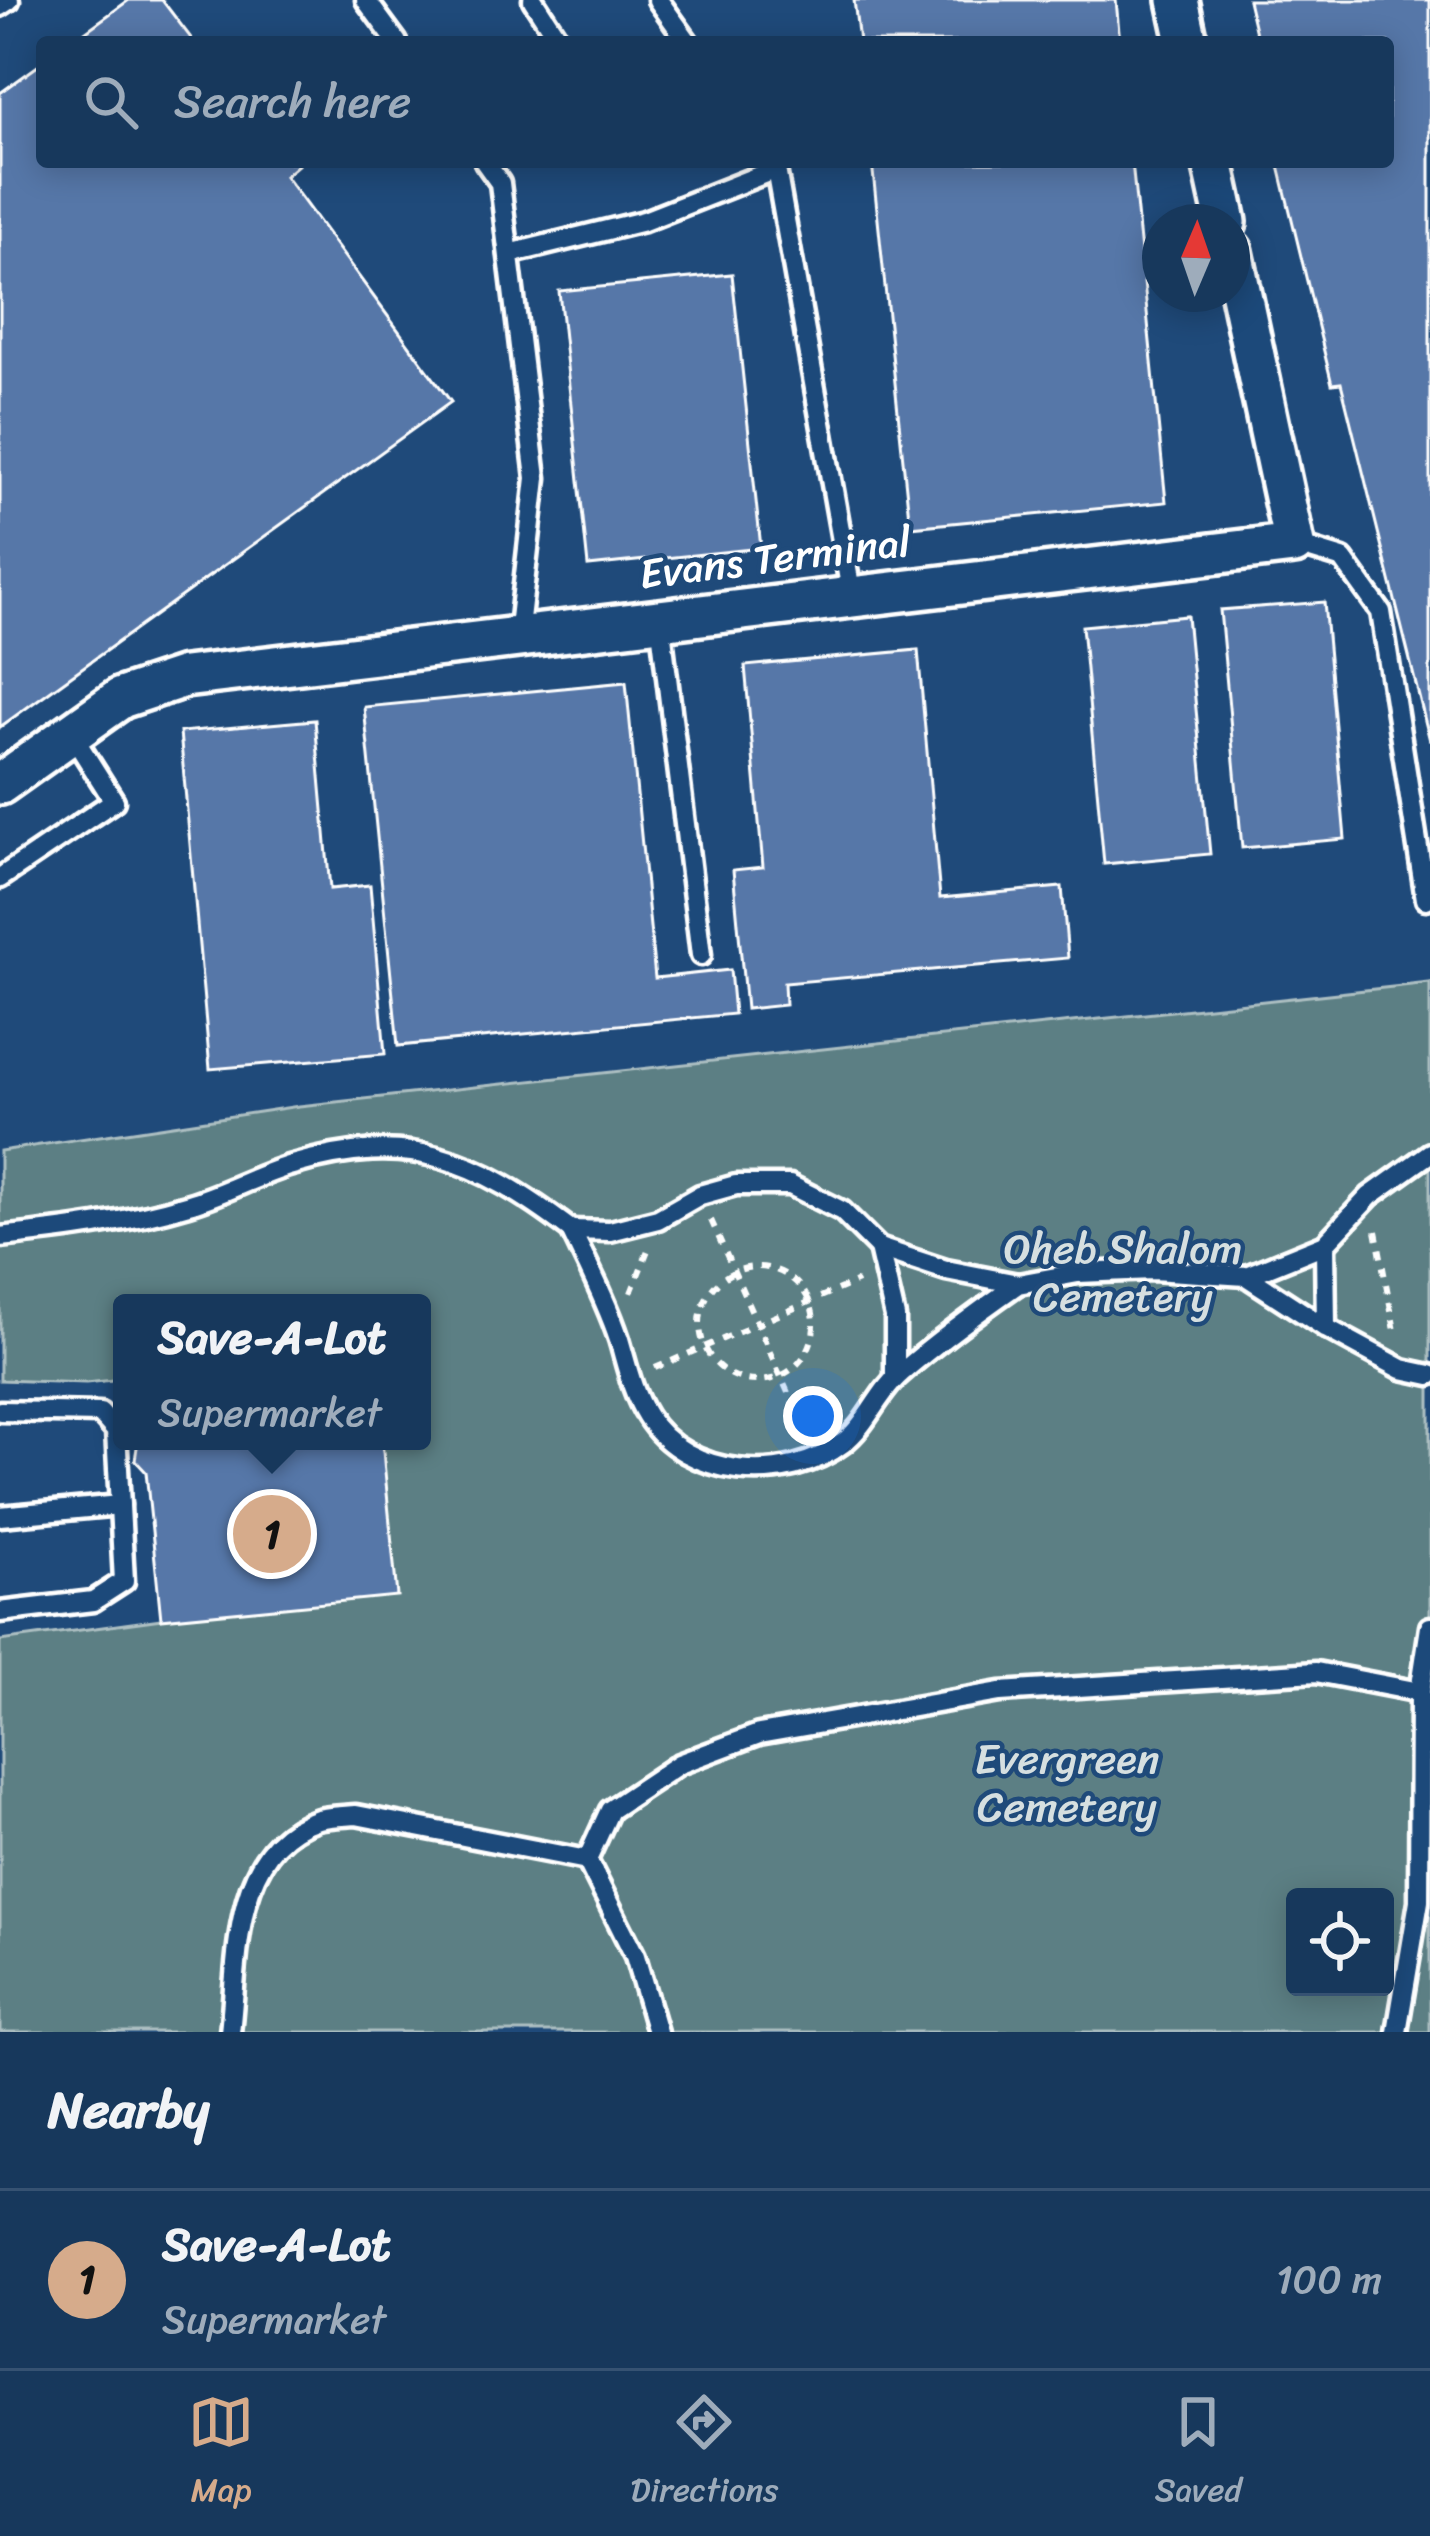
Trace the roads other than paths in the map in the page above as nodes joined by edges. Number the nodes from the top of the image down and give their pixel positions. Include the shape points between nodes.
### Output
1 (9, 0) edge
2 (366, 0) edge
3 (533, 0) edge
4 (658, 0) edge
5 (1178, 0) edge
6 (0, 6) edge
7 (393, 36) edge
8 (556, 36) edge
9 (684, 36) edge
10 (1186, 36) edge
11 (489, 168) edge
12 (767, 168) edge
13 (775, 168) edge
14 (1214, 168) edge
15 (1222, 204) edge
16 (509, 254) junction
17 (1245, 312) edge
18 (1294, 544) junction
19 (852, 597) junction
20 (660, 620) junction
21 (518, 637) junction
22 (71, 734) junction
23 (0, 784) edge
24 (0, 878) edge
25 (1426, 899) dead end
26 (701, 955) dead end
27 (1430, 1153) edge
28 (572, 1230) junction
29 (0, 1237) edge
30 (1325, 1244) junction
31 (879, 1248) junction
32 (1246, 1276) junction
33 (1018, 1285) junction
34 (1326, 1328) junction
35 (1430, 1375) edge
36 (895, 1378) junction
37 (0, 1412) edge
38 (113, 1428) edge
39 (117, 1450) edge
40 (120, 1505) junction
41 (0, 1516) edge
42 (0, 1612) edge
43 (1430, 1627) edge
44 (1420, 1692) junction
45 (587, 1860) junction
46 (230, 2032) edge
47 (657, 2032) edge
48 (1397, 2032) edge

1 - 6 lane
2 - 7 lane
3 - 8 lane
4 - 9 lane
5 - 10 street
11 - 16 lane via 500,183
12 - 16 lane via 644,220
13 - 19 lane
14 - 15 street
16 - 21 lane via 536,478
17 - 18 street
18 - 19 street, Evans Terminal
18 - 25 lane via 1342,559 1382,612
19 - 20 street, Evans Terminal
20 - 21 street, Evans Terminal
20 - 26 lane
21 - 22 street, Evans Terminal via 162,682 121,698
22 - 23 street, Evans Terminal
22 - 24 lane via 114,801
27 - 30 lane via 1370,1196
28 - 29 lane via 459,1160 388,1147 293,1164 120,1224
28 - 31 lane via 658,1219 736,1185 790,1185 842,1210
28 - 36 lane via 648,1417 670,1445 718,1467 775,1469 817,1458 844,1442
30 - 32 lane
30 - 34 lane
31 - 33 lane
31 - 36 lane via 895,1317
32 - 33 lane via 1078,1273
32 - 34 lane
33 - 36 lane
34 - 35 lane via 1402,1369
37 - 38 lane via 100,1413
39 - 40 lane
40 - 41 lane
40 - 42 lane via 124,1580 93,1601
43 - 44 lane
44 - 45 lane via 1316,1672 1000,1692 759,1734 679,1764 610,1810
44 - 48 lane via 1419,1901
45 - 46 lane via 356,1815 318,1819 272,1848 248,1890
45 - 47 lane via 635,1956

